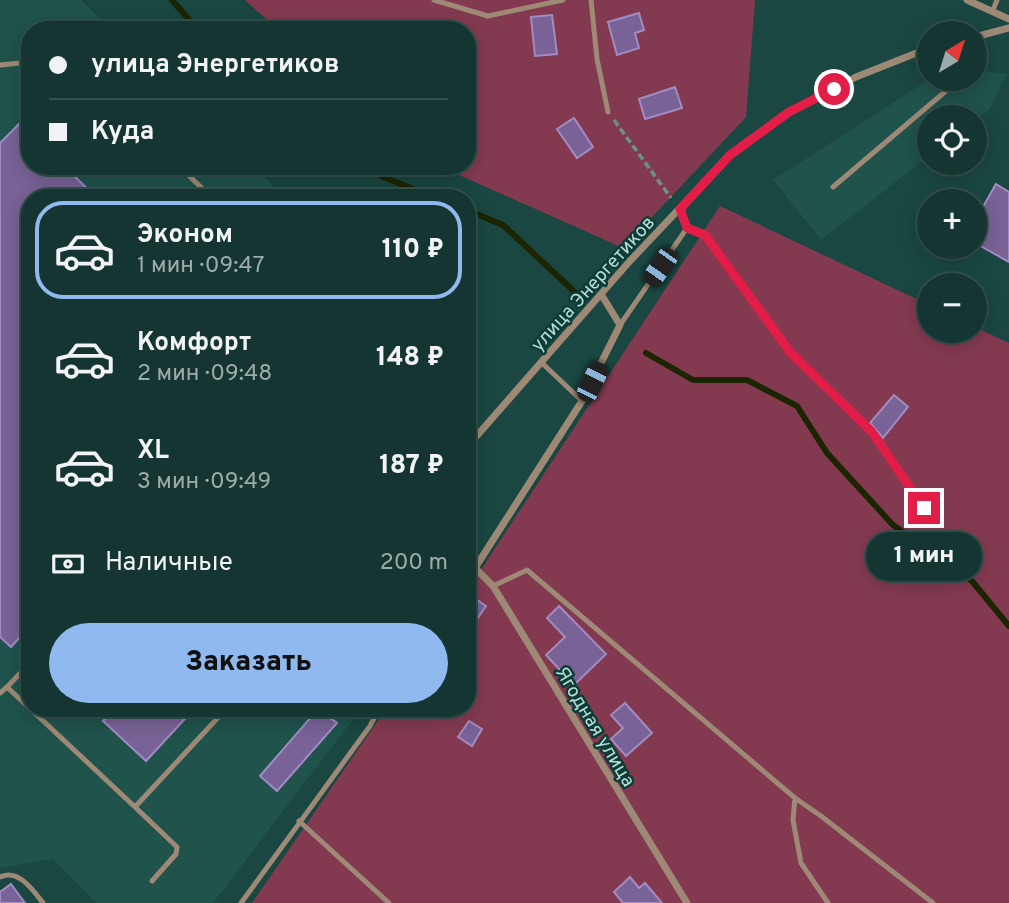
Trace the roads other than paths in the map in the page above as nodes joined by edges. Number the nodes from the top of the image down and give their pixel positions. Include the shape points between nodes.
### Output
1 (434, 0) edge
2 (563, 0) edge
3 (591, 0) edge
4 (967, 0) edge
5 (997, 0) edge
6 (993, 10) junction
7 (1009, 19) edge
8 (1009, 29) edge
9 (987, 34) edge
10 (917, 53) edge
11 (21, 63) edge
12 (0, 65) edge
13 (946, 91) edge
14 (608, 112) road end
15 (188, 175) edge
16 (833, 187) dead end
17 (202, 189) edge
18 (680, 209) junction
19 (687, 228) junction
20 (601, 294) junction
21 (620, 325) junction
22 (542, 363) junction
23 (582, 401) junction
24 (476, 437) edge
25 (924, 508) dead end
26 (476, 566) edge
27 (476, 569) edge
28 (493, 586) junction
29 (21, 672) edge
30 (7, 687) junction
31 (0, 694) edge
32 (21, 700) edge
33 (39, 717) edge
34 (219, 717) edge
35 (375, 717) edge
36 (795, 798) junction
37 (135, 807) junction
38 (299, 821) junction
39 (0, 877) edge
40 (152, 881) dead end
41 (43, 903) edge
42 (241, 903) edge
43 (389, 903) edge
44 (687, 903) edge
45 (828, 903) edge
46 (933, 903) edge

1 - 2 lane via 488,16
3 - 14 lane
4 - 6 street
5 - 6 lane
6 - 7 street
8 - 9 street
10 - 18 street, улица Энергетиков via 856,77 789,112 730,155
11 - 12 lane
13 - 16 lane
15 - 17 lane
18 - 19 lane
18 - 20 street, улица Энергетиков
19 - 21 lane
19 - 25 lane via 705,235 790,352 872,432
20 - 21 street
20 - 22 street, улица Энергетиков
21 - 23 street
22 - 23 lane
22 - 24 street, улица Энергетиков
23 - 26 street
27 - 28 street, Ягодная улица
28 - 36 lane via 527,570
28 - 44 street, Ягодная улица
29 - 30 lane
30 - 31 lane
30 - 32 lane
33 - 37 lane
34 - 37 lane
35 - 38 lane
36 - 45 lane via 793,820 801,863
36 - 46 lane
37 - 40 lane via 177,846 176,854
38 - 42 lane
38 - 43 lane
39 - 41 lane via 16,876

